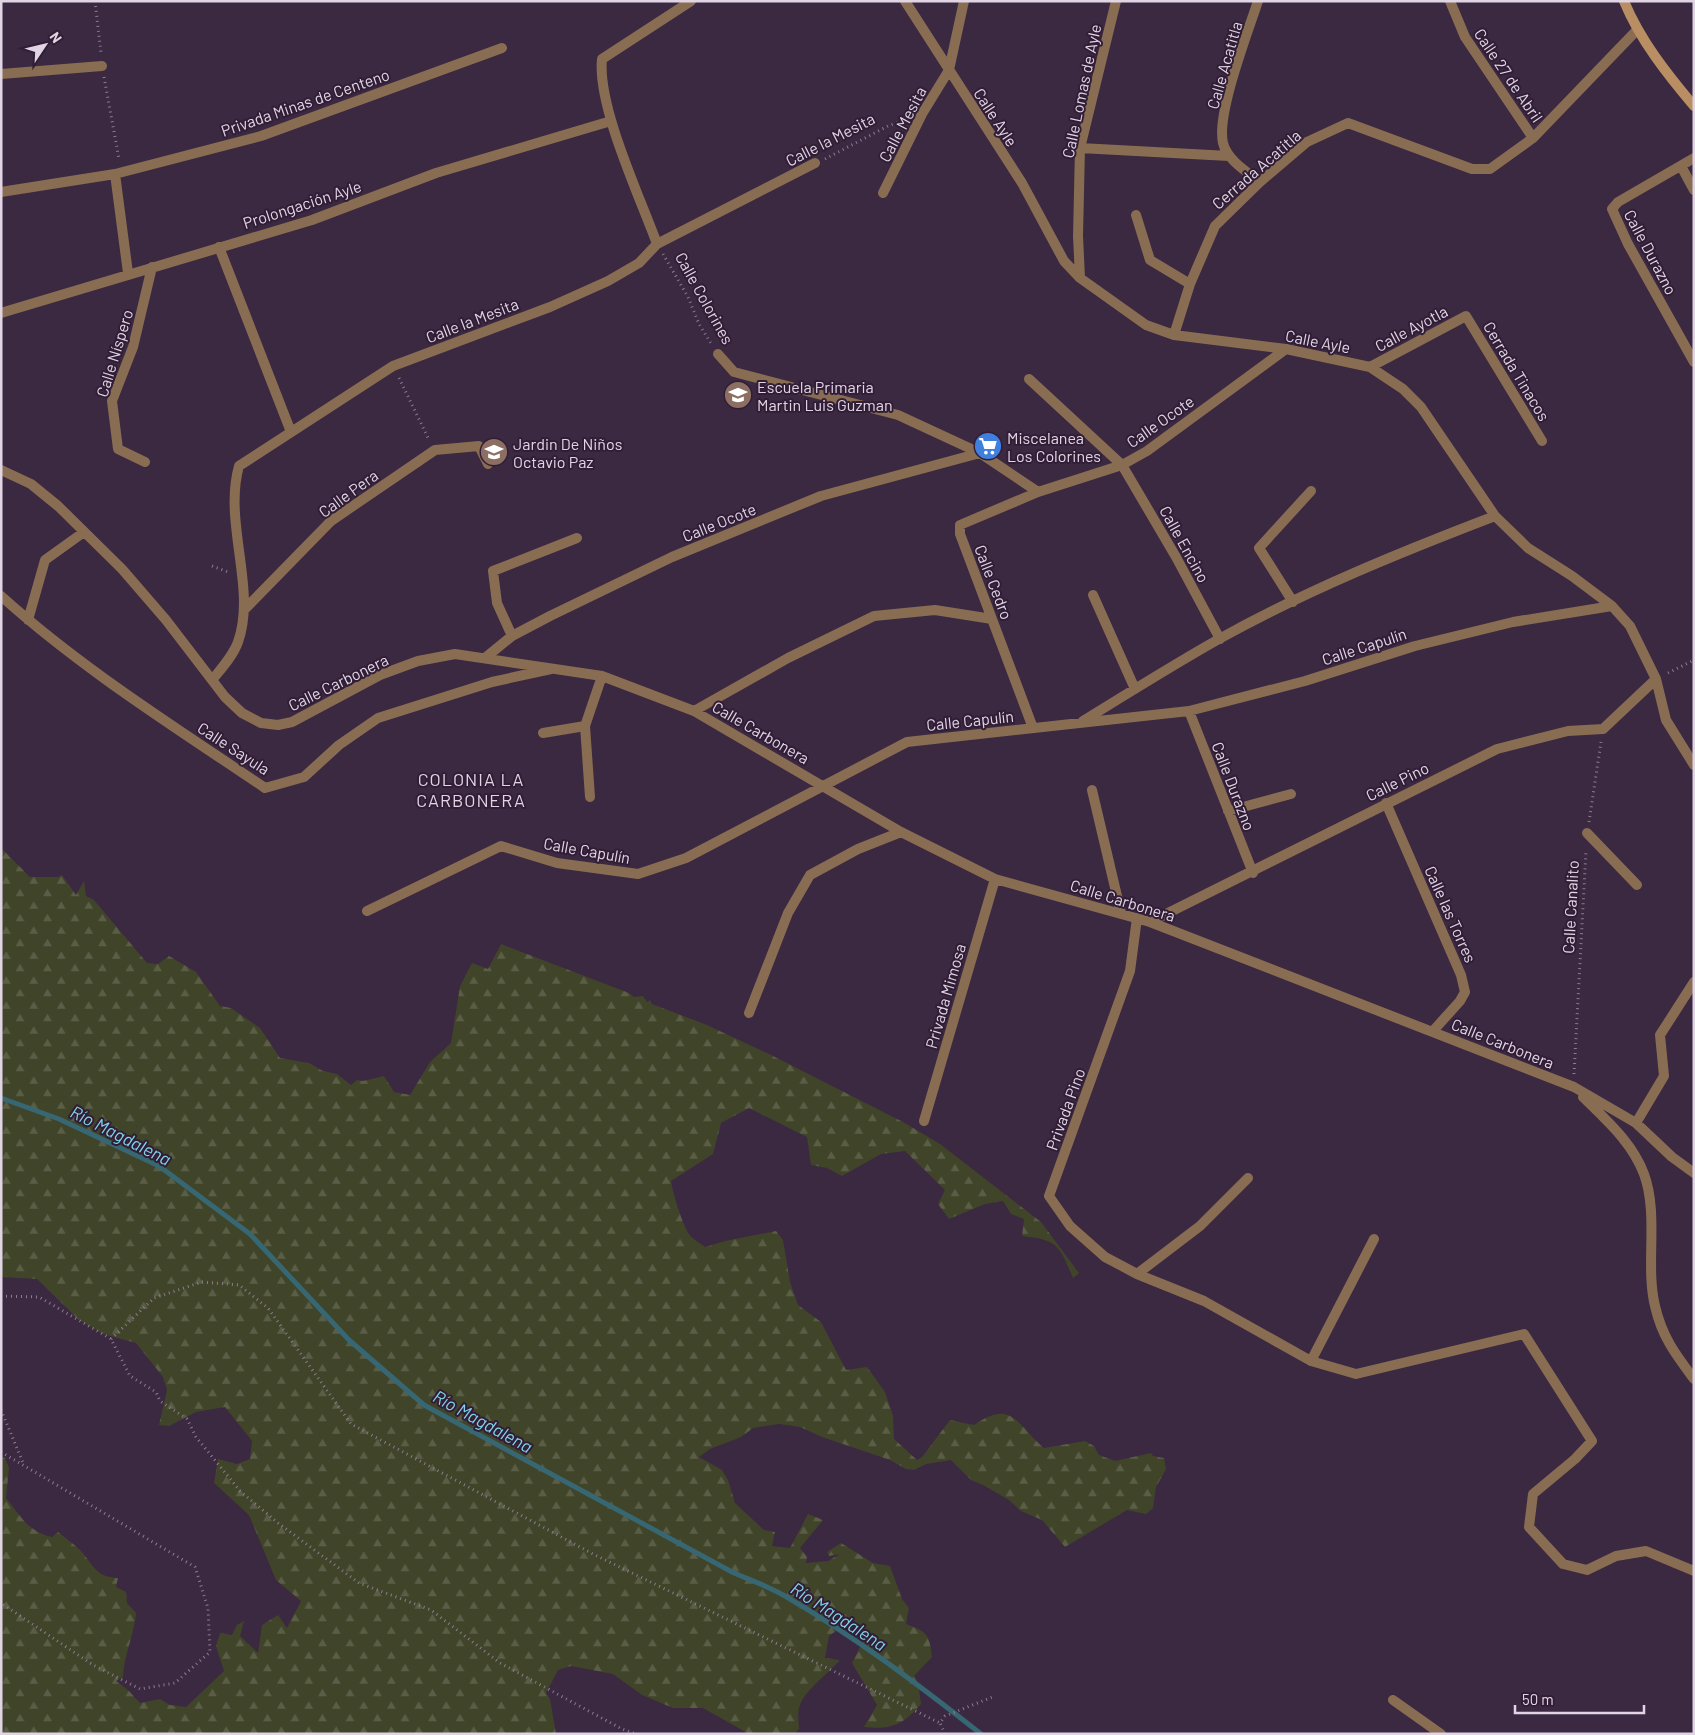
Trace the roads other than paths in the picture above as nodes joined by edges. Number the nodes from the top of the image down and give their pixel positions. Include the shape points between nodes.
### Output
1 (691, 1) edge
2 (905, 1) edge
3 (964, 1) edge
4 (1116, 1) edge
5 (1258, 1) edge
6 (1450, 1) edge
7 (1624, 1) edge
8 (1637, 30) junction
9 (502, 48) dead end
10 (102, 66) road end
11 (949, 70) junction
12 (1, 74) edge
13 (1694, 106) edge
14 (612, 121) junction
15 (1533, 138) junction
16 (1080, 148) junction
17 (1229, 156) junction
18 (1694, 158) edge
19 (815, 163) road end
20 (1681, 166) junction
21 (118, 173) junction
22 (1260, 182) junction
23 (1694, 190) edge
24 (1, 192) edge
25 (883, 194) dead end
26 (1136, 215) dead end
27 (657, 244) junction
28 (219, 247) junction
29 (152, 267) junction
30 (128, 273) junction
31 (1080, 278) junction
32 (1190, 284) junction
33 (1, 313) edge
34 (1466, 316) joint
35 (1174, 335) junction
36 (1286, 349) junction
37 (718, 354) road end
38 (1694, 362) edge
39 (1370, 367) junction
40 (1029, 379) dead end
41 (291, 432) junction
42 (1542, 441) dead end
43 (980, 453) junction
44 (145, 462) dead end
45 (488, 464) dead end
46 (1122, 465) junction
47 (1, 470) edge
48 (1311, 491) dead end
49 (1038, 492) junction
50 (1495, 516) junction
51 (84, 532) junction
52 (577, 538) dead end
53 (1093, 594) dead end
54 (1, 596) edge
55 (1293, 602) junction
56 (1612, 606) junction
57 (244, 610) junction
58 (992, 618) junction
59 (28, 620) junction
60 (512, 636) junction
61 (1220, 639) junction
62 (485, 658) junction
63 (558, 668) junction
64 (602, 676) junction
65 (1656, 679) junction
66 (212, 680) junction
67 (1135, 689) junction
68 (694, 711) junction
69 (1189, 711) junction
70 (1080, 723) junction
71 (585, 726) junction
72 (1033, 728) junction
73 (543, 733) dead end
74 (1694, 765) edge
75 (824, 786) junction
76 (1092, 790) dead end
77 (1290, 794) dead end
78 (590, 797) dead end
79 (1386, 803) junction
80 (1228, 811) junction
81 (901, 832) junction
82 (1587, 833) road end
83 (1252, 872) junction
84 (995, 879) junction
85 (1637, 885) dead end
86 (367, 911) dead end
87 (1120, 913) junction
88 (1136, 918) junction
89 (1150, 922) junction
90 (1694, 982) edge
91 (749, 1013) dead end
92 (1433, 1031) junction
93 (1574, 1087) junction
94 (924, 1121) dead end
95 (1636, 1124) junction
96 (1694, 1173) edge
97 (1248, 1178) dead end
98 (1374, 1239) dead end
99 (1137, 1274) junction
100 (1311, 1361) junction
101 (1690, 1367) edge
102 (1694, 1380) edge
103 (1694, 1571) edge
104 (1393, 1700) dead end
105 (1441, 1734) edge

1 - 14 street, Calle Colorines via 602,59 600,74
2 - 11 street, Calle Ayle
3 - 11 street, Calle Mesita
4 - 16 street, Calle Lomas de Ayle
5 - 17 street, Calle Acatitla via 1229,92 1223,128 1223,144
6 - 15 street, Calle 27 de Abril via 1465,37
7 - 8 main road
8 - 13 main road
8 - 15 street, Cerrada Acatitla
9 - 21 street, Privada Minas de Centeno via 262,136
10 - 12 street
11 - 25 street, Calle Mesita via 922,114
11 - 31 street, Calle Ayle via 1022,183 1064,261
14 - 27 street, Calle Colorines
14 - 28 street, Prolongación Ayle via 436,173 312,220
15 - 22 street, Cerrada Acatitla via 1490,169 1472,169 1348,123 1307,142
16 - 17 street
16 - 31 street, Calle Lomas de Ayle
17 - 22 street
18 - 20 street
19 - 27 street, Calle la Mesita
20 - 23 street
20 - 38 street, Calle Durazno via 1618,202 1612,209
21 - 24 street, Privada Minas de Centeno
21 - 30 street
22 - 32 street, Cerrada Acatitla via 1215,226
26 - 32 street via 1150,260
27 - 41 street, Calle la Mesita via 639,263 608,280 550,306 393,366
28 - 29 street, Prolongación Ayle
28 - 41 street
29 - 30 street, Prolongación Ayle
29 - 44 street, Calle Níspero via 133,347 112,401 118,449
30 - 33 street, Prolongación Ayle
31 - 35 street, Calle Ayle via 1146,325
32 - 35 street, Cerrada Acatitla
34 - 39 street, Calle Ayotla
34 - 42 street, Cerrada Tinacos
35 - 36 street, Calle Ayle
36 - 39 street, Calle Ayle
36 - 46 street, Calle Ocote via 1147,451
37 - 43 street, Calle Colorines via 734,372 898,415
39 - 50 street, Calle Ayle via 1403,389 1421,407
40 - 46 street, Calle Encino
41 - 57 street, Calle la Mesita via 248,458 239,466 236,477 234,494
43 - 49 street, Calle Colorines
43 - 60 street, Calle Ocote via 821,496 672,557
45 - 57 street, Calle Pera via 479,446 435,450 331,521
46 - 49 street, Calle Ocote
46 - 61 street, Calle Encino
47 - 51 street, Calle Carbonera via 31,484
48 - 55 street via 1259,548
49 - 58 street, Calle Cedro via 960,525 960,534
50 - 55 street via 1404,550
50 - 56 street, Calle Ayle via 1528,548
51 - 59 street via 44,560
51 - 66 street, Calle Carbonera via 160,612
52 - 60 street via 493,571 497,603
53 - 67 street
54 - 59 street, Calle Sayula
55 - 61 street
56 - 65 street, Calle Ayle via 1630,626
56 - 69 street, Calle Capulín via 1513,622 1415,646 1305,681
57 - 66 street, Calle la Mesita via 238,642
58 - 68 street via 934,610 874,616 788,658
58 - 72 street, Calle Cedro
59 - 63 street, Calle Sayula via 96,672 265,788 304,777 339,745 378,718 492,682
60 - 62 street, Calle Ocote
61 - 67 street
62 - 63 street, Calle Carbonera
62 - 66 street, Calle Carbonera via 455,654 418,661 380,675 292,722 278,725 261,723 242,713 224,697
63 - 64 street, Calle Carbonera
64 - 68 street, Calle Carbonera
64 - 71 street
65 - 74 street, Calle Ayle via 1666,720
65 - 79 street, Calle Pino via 1603,729 1568,731 1497,749
67 - 70 street
68 - 75 street, Calle Carbonera
69 - 70 street, Calle Capulín
69 - 80 street, Calle Durazno
70 - 72 street, Calle Capulín
71 - 73 street
71 - 78 street
72 - 75 street, Calle Capulín via 908,742
75 - 81 street, Calle Carbonera
75 - 86 street, Calle Capulín via 686,858 638,874 557,863 501,846
76 - 87 street
77 - 80 street
79 - 83 street, Calle Pino
79 - 92 street, Calle las Torres via 1461,974 1464,992 1460,1001
80 - 83 street, Calle Durazno
81 - 84 street, Calle Carbonera
81 - 91 street via 858,849 810,875 788,913
82 - 85 street
83 - 89 street, Calle Pino
84 - 87 street, Calle Carbonera
84 - 94 street, Privada Mimosa
87 - 88 street, Calle Carbonera
88 - 89 street, Calle Carbonera
88 - 99 street, Privada Pino via 1130,971 1049,1196 1070,1226 1105,1257
89 - 92 street, Calle Carbonera
90 - 95 street via 1660,1035 1664,1076
92 - 93 street, Calle Carbonera
93 - 95 street, Calle Carbonera
93 - 101 street via 1624,1139 1644,1174 1651,1206 1654,1305 1667,1343
95 - 96 street, Calle Carbonera
97 - 99 street via 1200,1226
98 - 100 street
99 - 100 street via 1204,1301
100 - 103 street via 1356,1374 1524,1334 1592,1440 1534,1494 1529,1527 1563,1564 1587,1570 1616,1556 1646,1551
101 - 102 street
104 - 105 street

